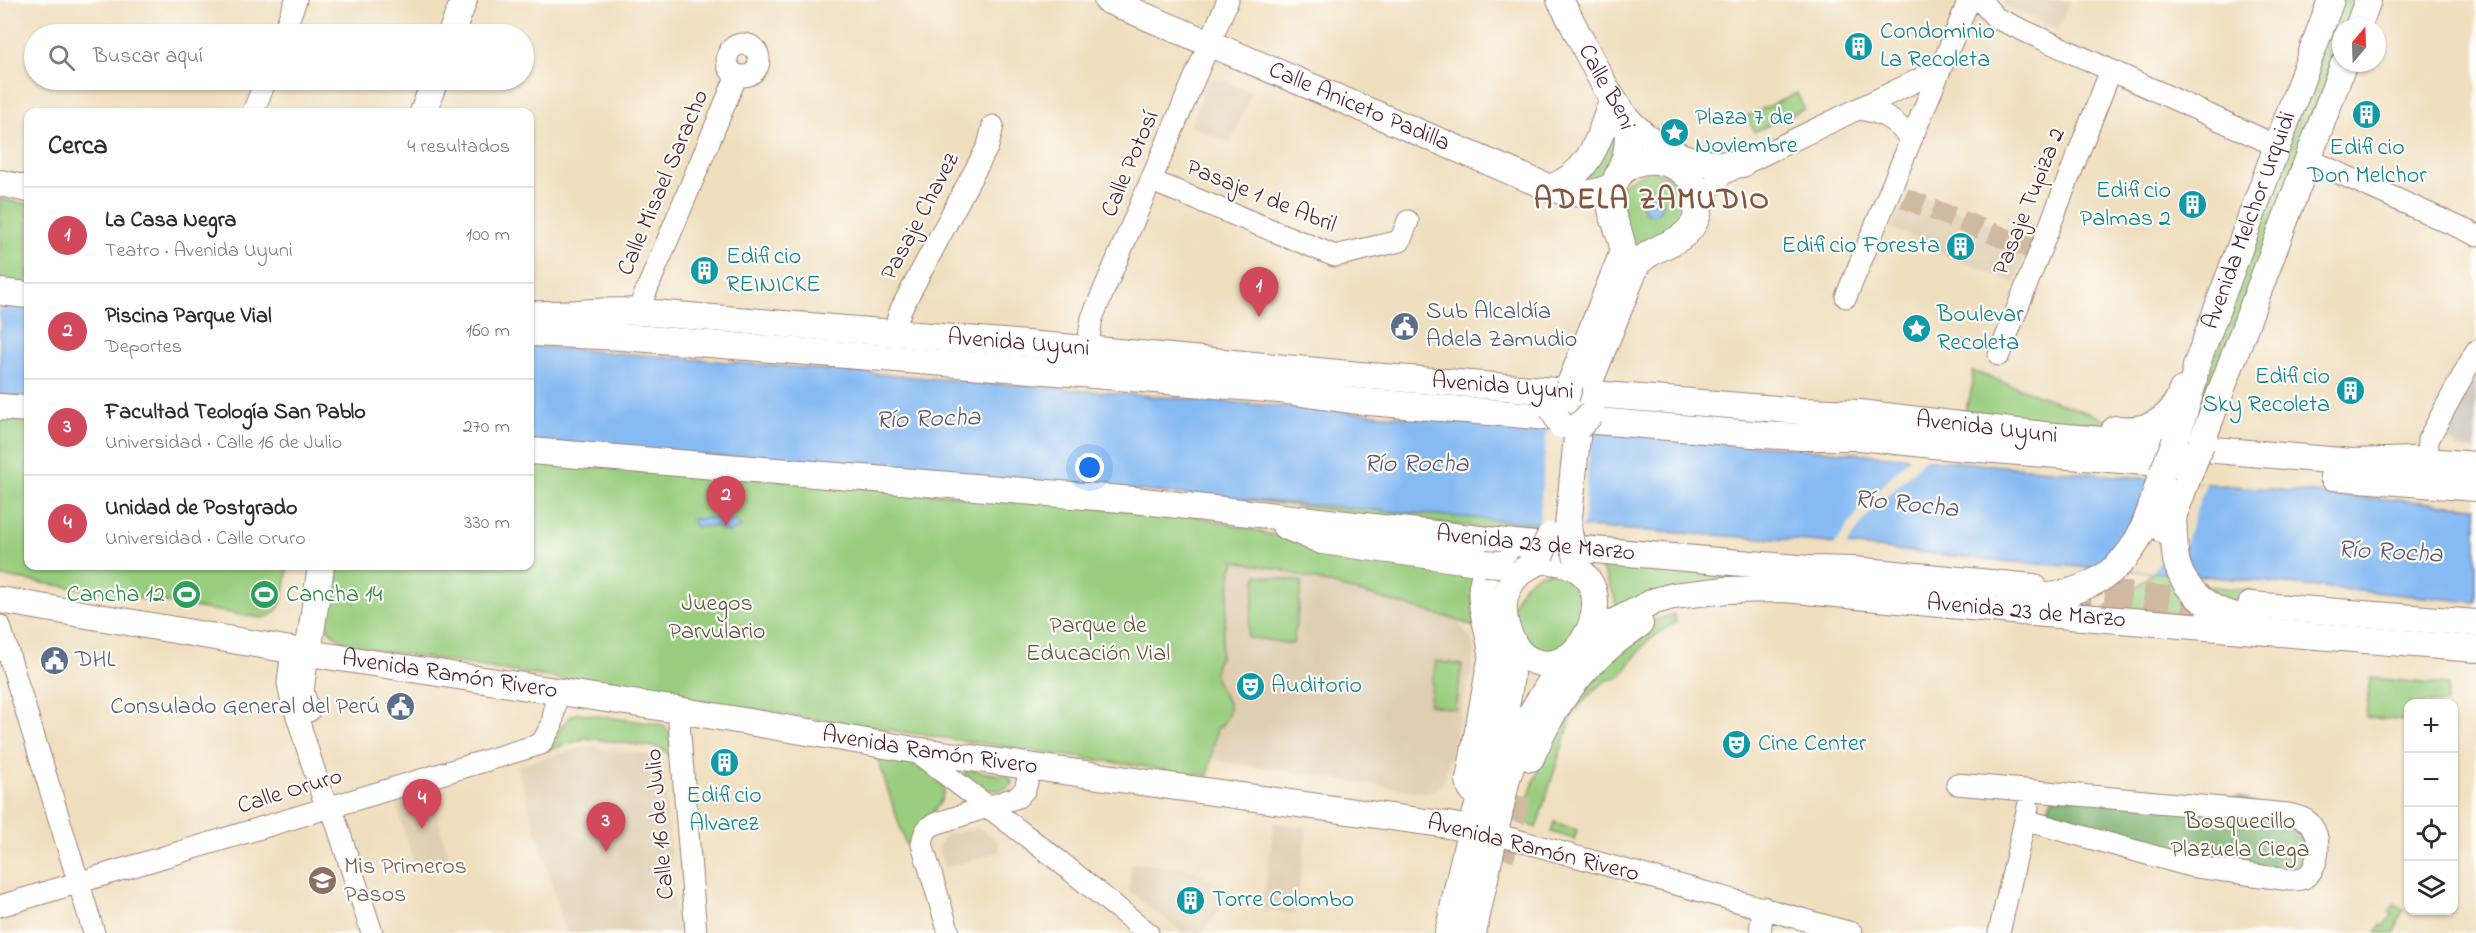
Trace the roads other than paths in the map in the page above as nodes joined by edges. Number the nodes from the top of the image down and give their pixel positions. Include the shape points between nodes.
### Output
1 (296, 0) edge
2 (464, 0) edge
3 (1107, 0) edge
4 (1228, 0) edge
5 (1560, 0) edge
6 (1969, 0) edge
7 (1980, 0) edge
8 (2331, 0) edge
9 (2368, 0) edge
10 (2361, 18) edge
11 (287, 24) edge
12 (455, 24) edge
13 (1209, 45) junction
14 (1944, 59) junction
15 (2111, 70) junction
16 (2341, 72) edge
17 (737, 75) dead end
18 (262, 90) edge
19 (431, 90) edge
20 (1617, 106) junction
21 (255, 108) edge
22 (424, 108) edge
23 (1859, 109) junction
24 (993, 126) dead end
25 (1911, 140) junction
26 (2277, 146) junction
27 (2308, 159) junction
28 (1742, 164) junction
29 (1152, 181) junction
30 (1615, 182) junction
31 (0, 183) edge
32 (24, 188) edge
33 (1550, 188) junction
34 (1699, 207) junction
35 (1408, 221) dead end
36 (2476, 235) edge
37 (1630, 261) junction
38 (0, 292) edge
39 (24, 295) edge
40 (1846, 297) dead end
41 (534, 300) edge
42 (628, 311) junction
43 (534, 314) edge
44 (534, 333) edge
45 (893, 333) junction
46 (1087, 349) junction
47 (2476, 351) edge
48 (1591, 352) junction
49 (1999, 355) dead end
50 (2198, 375) junction
51 (1281, 378) junction
52 (0, 406) edge
53 (24, 409) edge
54 (1573, 410) junction
55 (2211, 420) junction
56 (1860, 425) junction
57 (1992, 428) junction
58 (534, 451) edge
59 (2420, 460) junction
60 (2476, 465) edge
61 (2476, 489) edge
62 (1255, 513) junction
63 (2173, 517) junction
64 (1555, 543) junction
65 (1500, 557) junction
66 (1809, 569) junction
67 (2124, 569) junction
68 (308, 570) edge
69 (320, 570) edge
70 (1591, 581) junction
71 (2033, 587) dead end
72 (1697, 594) junction
73 (0, 600) edge
74 (2251, 605) dead end
75 (2061, 614) junction
76 (2476, 623) edge
77 (0, 626) edge
78 (2476, 636) edge
79 (1586, 638) junction
80 (1511, 639) junction
81 (2476, 649) edge
82 (300, 652) junction
83 (1565, 659) junction
84 (557, 692) junction
85 (678, 710) junction
86 (914, 750) junction
87 (1031, 768) junction
88 (1957, 784) dead end
89 (2032, 791) junction
90 (1519, 792) tunnel mouth
91 (331, 806) junction
92 (988, 808) junction
93 (2025, 820) junction
94 (1481, 824) junction
95 (79, 883) junction
96 (0, 906) edge
97 (1762, 907) junction
98 (94, 933) edge
99 (372, 933) edge
100 (696, 933) edge
101 (949, 933) edge
102 (1148, 933) edge
103 (1448, 933) edge
104 (1473, 933) edge
105 (1760, 933) edge
106 (1852, 933) edge
107 (1999, 933) edge

1 - 11 street
2 - 12 main road
3 - 13 main road, Calle Aniceto Padilla
4 - 13 street, Calle Potosí
5 - 20 main road, Calle Beni
6 - 14 street
7 - 15 street via 1996,18
8 - 26 main road, Avenida Melchor Urquidi
9 - 10 main road
13 - 29 street, Calle Potosí
13 - 33 main road, Calle Aniceto Padilla
14 - 23 street via 1920,79
14 - 25 street
15 - 26 street
15 - 49 street, Pasaje Tupiza 2 via 2033,250
16 - 27 main road, Avenida Melchor Urquidi
17 - 42 street, Calle Misael Saracho via 642,301
18 - 21 street
19 - 22 main road
20 - 28 main road via 1643,135 1670,153 1703,163
20 - 30 main road, Calle Beni via 1627,129 1627,146
20 - 33 main road via 1584,165 1564,183
23 - 25 street via 1890,117
23 - 28 street
24 - 45 street, Pasaje Chavez via 988,146 901,309
25 - 40 street via 1897,195
26 - 50 main road, Avenida Melchor Urquidi
27 - 36 street
27 - 55 main road, Avenida Melchor Urquidi
28 - 34 street via 1723,174
29 - 35 street, Pasaje 1 de Abril via 1335,255 1400,241
29 - 46 street, Calle Potosí via 1092,318
30 - 33 main road, Calle Aniceto Padilla via 1587,195
30 - 34 main road via 1637,163 1662,161 1687,176
30 - 37 main road via 1611,215
31 - 32 main road
34 - 37 main road via 1689,231 1675,242
37 - 48 main road
38 - 39 main road
41 - 42 main road
42 - 43 main road, Avenida Uyuni
42 - 45 main road, Avenida Uyuni
44 - 51 main road, Avenida Uyuni
45 - 46 main road, Avenida Uyuni
46 - 51 main road, Avenida Uyuni
47 - 59 street
48 - 51 main road via 1564,368 1534,375 1401,367
48 - 54 main road
48 - 56 main road via 1605,369 1626,384 1803,401
50 - 57 main road via 2185,381 2169,413 2139,430 2016,421
50 - 67 main road, Avenida Melchor Urquidi, bridge via 2141,533
51 - 54 main road, bridge via 1357,391 1521,402 1553,410
51 - 56 main road, Avenida Uyuni via 1357,401 1764,435 1802,438
52 - 53 main road
54 - 56 main road, bridge via 1624,410 1801,426
54 - 64 main road
55 - 59 main road via 2224,437 2236,444
55 - 63 main road, Avenida Melchor Urquidi, bridge
56 - 57 main road, Avenida Uyuni
56 - 61 main road, Avenida Uyuni via 1943,446
57 - 59 main road, Avenida Uyuni via 2352,462
58 - 62 main road, Avenida 23 de Marzo
59 - 60 main road, Avenida Uyuni
62 - 65 main road, Avenida 23 de Marzo
62 - 65 main road via 1322,541
63 - 67 main road via 2148,554
63 - 78 main road via 2176,560 2182,574 2194,593 2231,617
64 - 65 main road
64 - 70 main road
64 - 70 main road via 1542,561 1569,565
64 - 80 main road via 1508,589 1503,621
65 - 66 main road, Avenida 23 de Marzo
65 - 94 main road via 1489,567 1480,585 1492,654 1469,780
66 - 67 main road via 1854,580 2029,597 2071,592
66 - 71 main road, Avenida 23 de Marzo
67 - 75 main road via 2094,600
68 - 82 main road
69 - 82 main road
70 - 79 main road via 1594,620
72 - 75 main road, Avenida 23 de Marzo via 1785,589
72 - 79 main road, Avenida 23 de Marzo via 1655,601
72 - 90 main road via 1628,632 1576,679 1549,717
73 - 82 main road, Avenida Ramón Rivero
74 - 76 main road
75 - 81 main road, Avenida 23 de Marzo
77 - 95 street
79 - 83 main road
80 - 83 main road via 1522,656 1532,661 1544,664
80 - 94 main road via 1509,693
82 - 84 main road, Avenida Ramón Rivero
82 - 91 street via 288,683 290,694 322,795
83 - 94 main road via 1526,724 1507,778
84 - 85 main road, Avenida Ramón Rivero
84 - 91 street, Calle Oruro via 552,725 541,744
85 - 86 main road, Avenida Ramón Rivero
85 - 100 street, Calle 16 de Julio
86 - 87 main road, Avenida Ramón Rivero
86 - 92 street
87 - 92 street via 1025,789 1018,797
87 - 94 main road, Avenida Ramón Rivero
88 - 89 street
89 - 93 street
89 - 93 street via 2288,814 2312,826 2316,860 2303,879 2290,880 2190,866
91 - 95 street, Calle Oruro
91 - 99 street
92 - 101 street via 935,824 925,833 922,844
92 - 102 street
93 - 107 street
94 - 97 street, Avenida Ramón Rivero
94 - 103 main road
94 - 104 main road
95 - 96 street, Calle Oruro
95 - 98 street
97 - 105 street
97 - 106 street, Avenida Ramón Rivero

